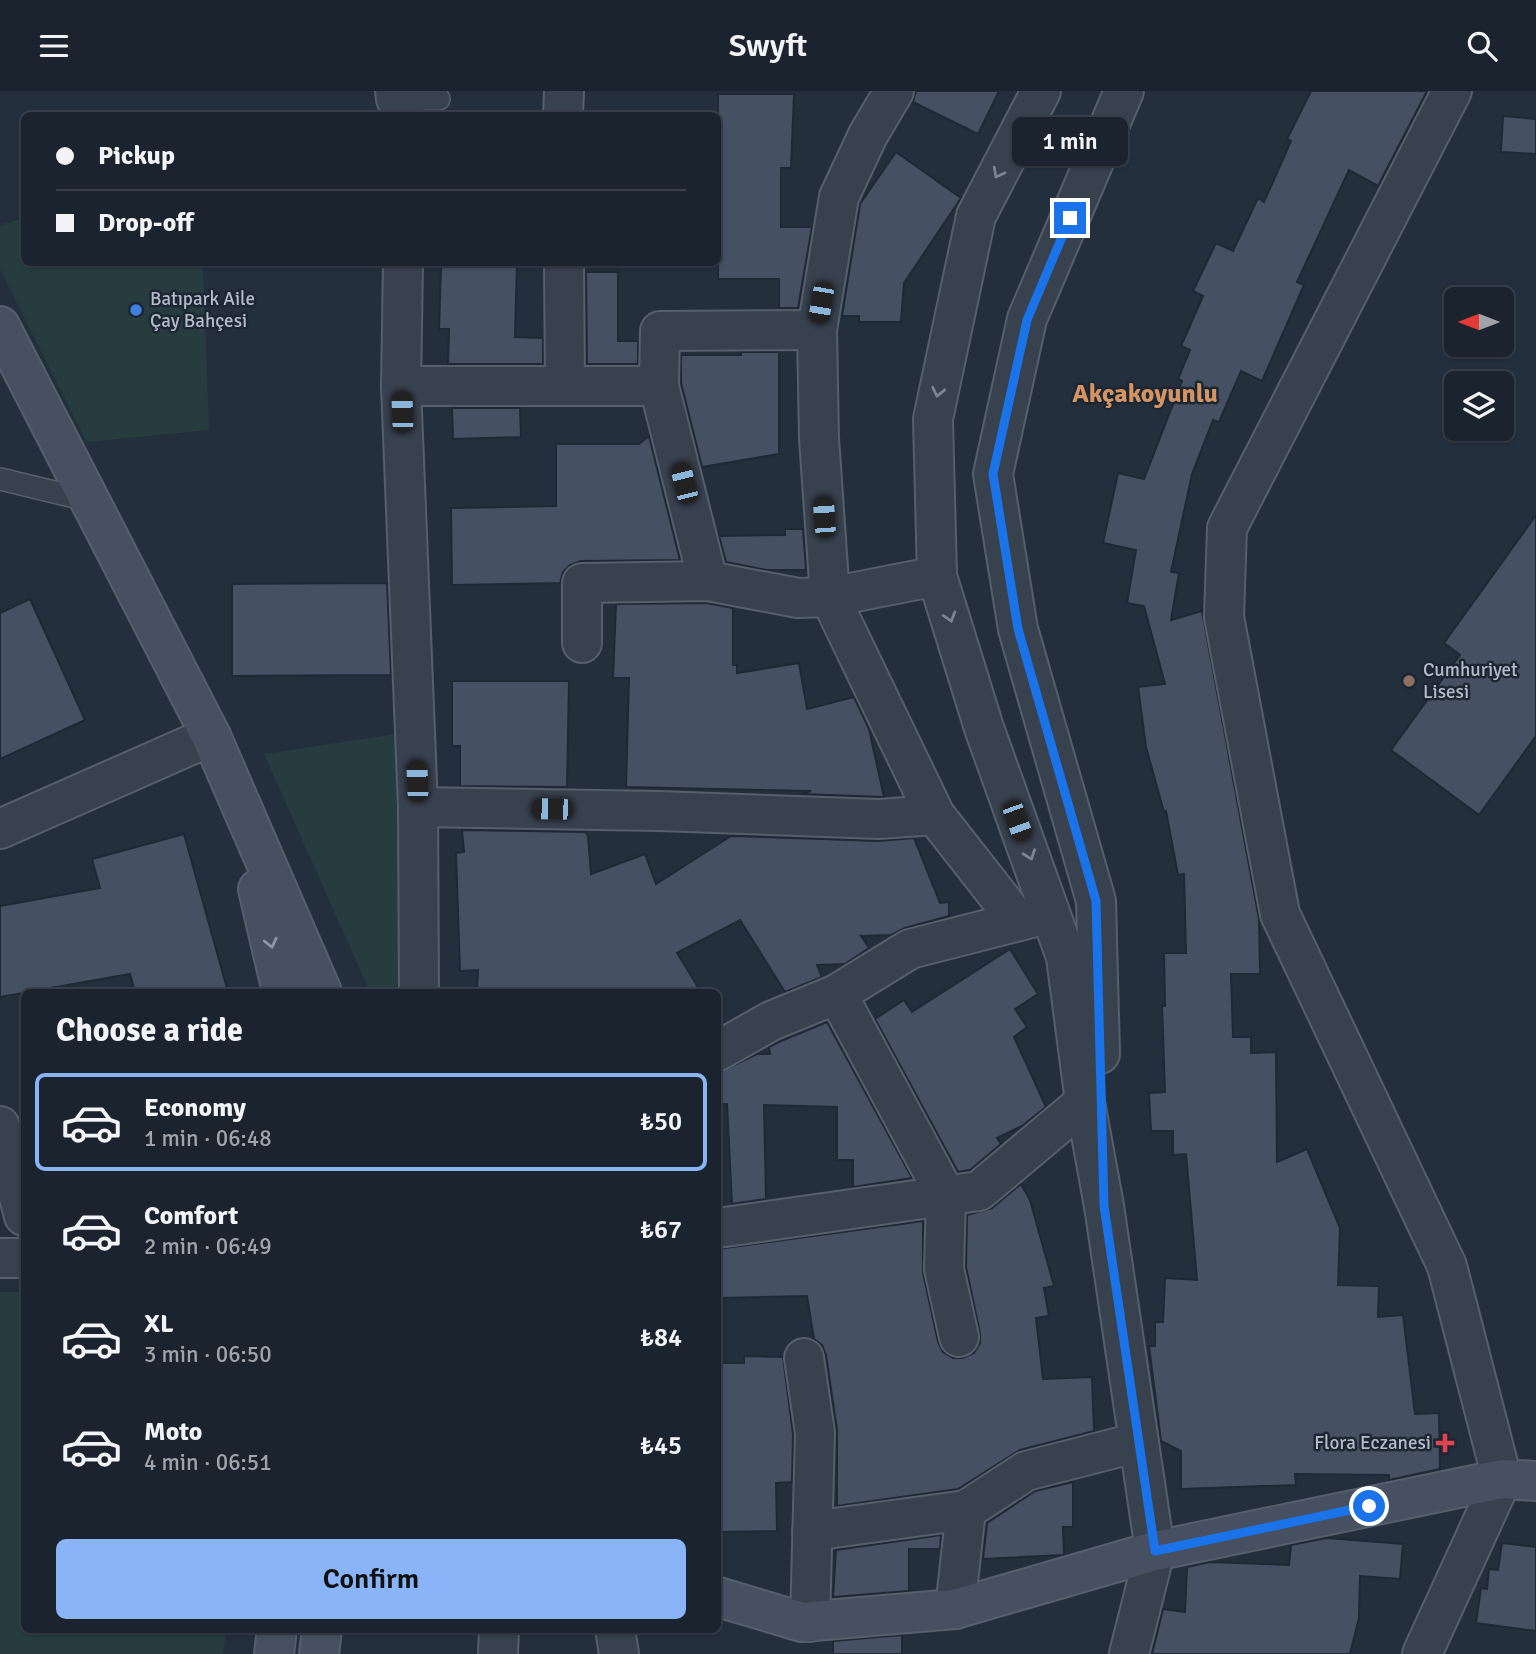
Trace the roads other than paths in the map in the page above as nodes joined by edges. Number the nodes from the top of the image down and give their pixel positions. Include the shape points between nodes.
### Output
1 (564, 91) edge
2 (894, 91) edge
3 (1041, 91) edge
4 (1124, 91) edge
5 (1452, 91) edge
6 (439, 99) dead end
7 (399, 102) edge
8 (563, 112) edge
9 (403, 266) edge
10 (564, 266) edge
11 (0, 326) edge
12 (817, 330) junction
13 (401, 386) junction
14 (565, 386) junction
15 (659, 386) junction
16 (0, 478) edge
17 (88, 500) junction
18 (937, 576) junction
19 (708, 581) junction
20 (830, 597) junction
21 (582, 643) dead end
22 (211, 736) junction
23 (418, 807) junction
24 (935, 815) junction
25 (0, 829) edge
26 (1034, 917) junction
27 (281, 989) edge
28 (321, 989) edge
29 (419, 989) edge
30 (837, 994) junction
31 (721, 1049) edge
32 (1085, 1103) junction
33 (0, 1126) edge
34 (946, 1196) junction
35 (21, 1205) edge
36 (1104, 1206) junction
37 (721, 1228) edge
38 (0, 1258) edge
39 (21, 1258) edge
40 (959, 1337) dead end
41 (804, 1358) dead end
42 (1139, 1442) junction
43 (1519, 1480) edge
44 (966, 1510) junction
45 (812, 1531) junction
46 (1155, 1551) junction
47 (721, 1598) edge
48 (955, 1609) junction
49 (276, 1633) edge
50 (322, 1633) edge
51 (499, 1633) edge
52 (616, 1633) edge
53 (807, 1633) edge
54 (274, 1654) edge
55 (319, 1654) edge
56 (498, 1654) edge
57 (619, 1654) edge
58 (1129, 1654) edge
59 (1422, 1654) edge

1 - 8 street
2 - 12 street via 839,197
3 -> 18 street via 976,216 933,419
4 - 36 street via 1027,320 993,474 1018,629 1096,901
5 - 43 street via 1227,528 1224,617 1280,914 1447,1266
6 - 7 lane
9 - 13 street
10 - 14 street
11 - 17 main road
12 - 15 street via 660,331
12 - 20 street
13 - 14 street
13 - 23 street
14 - 15 street
15 - 19 street
16 - 17 lane
17 - 22 main road
18 - 20 street
18 -> 26 street via 984,728
19 - 20 street via 798,598
19 - 21 street via 582,583
20 - 24 street
22 - 25 street
22 -> 27 main road via 256,879
22 - 28 main road
23 - 24 street via 878,819
23 - 29 street
24 - 26 street
26 - 30 street via 910,949
26 - 32 street via 1066,957
30 - 31 street via 771,1021
30 - 34 street
32 - 34 street via 979,1191
32 - 36 street
33 - 35 street
34 - 37 street
34 - 40 street via 944,1269
36 - 42 street
38 - 39 street
41 - 45 street via 815,1433
42 - 44 street via 1026,1471
42 - 46 street
43 - 46 main road
43 - 59 street
44 - 45 street
44 - 48 street
45 - 53 street
46 - 48 main road
46 - 58 street
47 - 53 main road
48 - 53 main road
49 - 54 main road
50 - 55 main road
51 - 56 street
52 - 57 street

